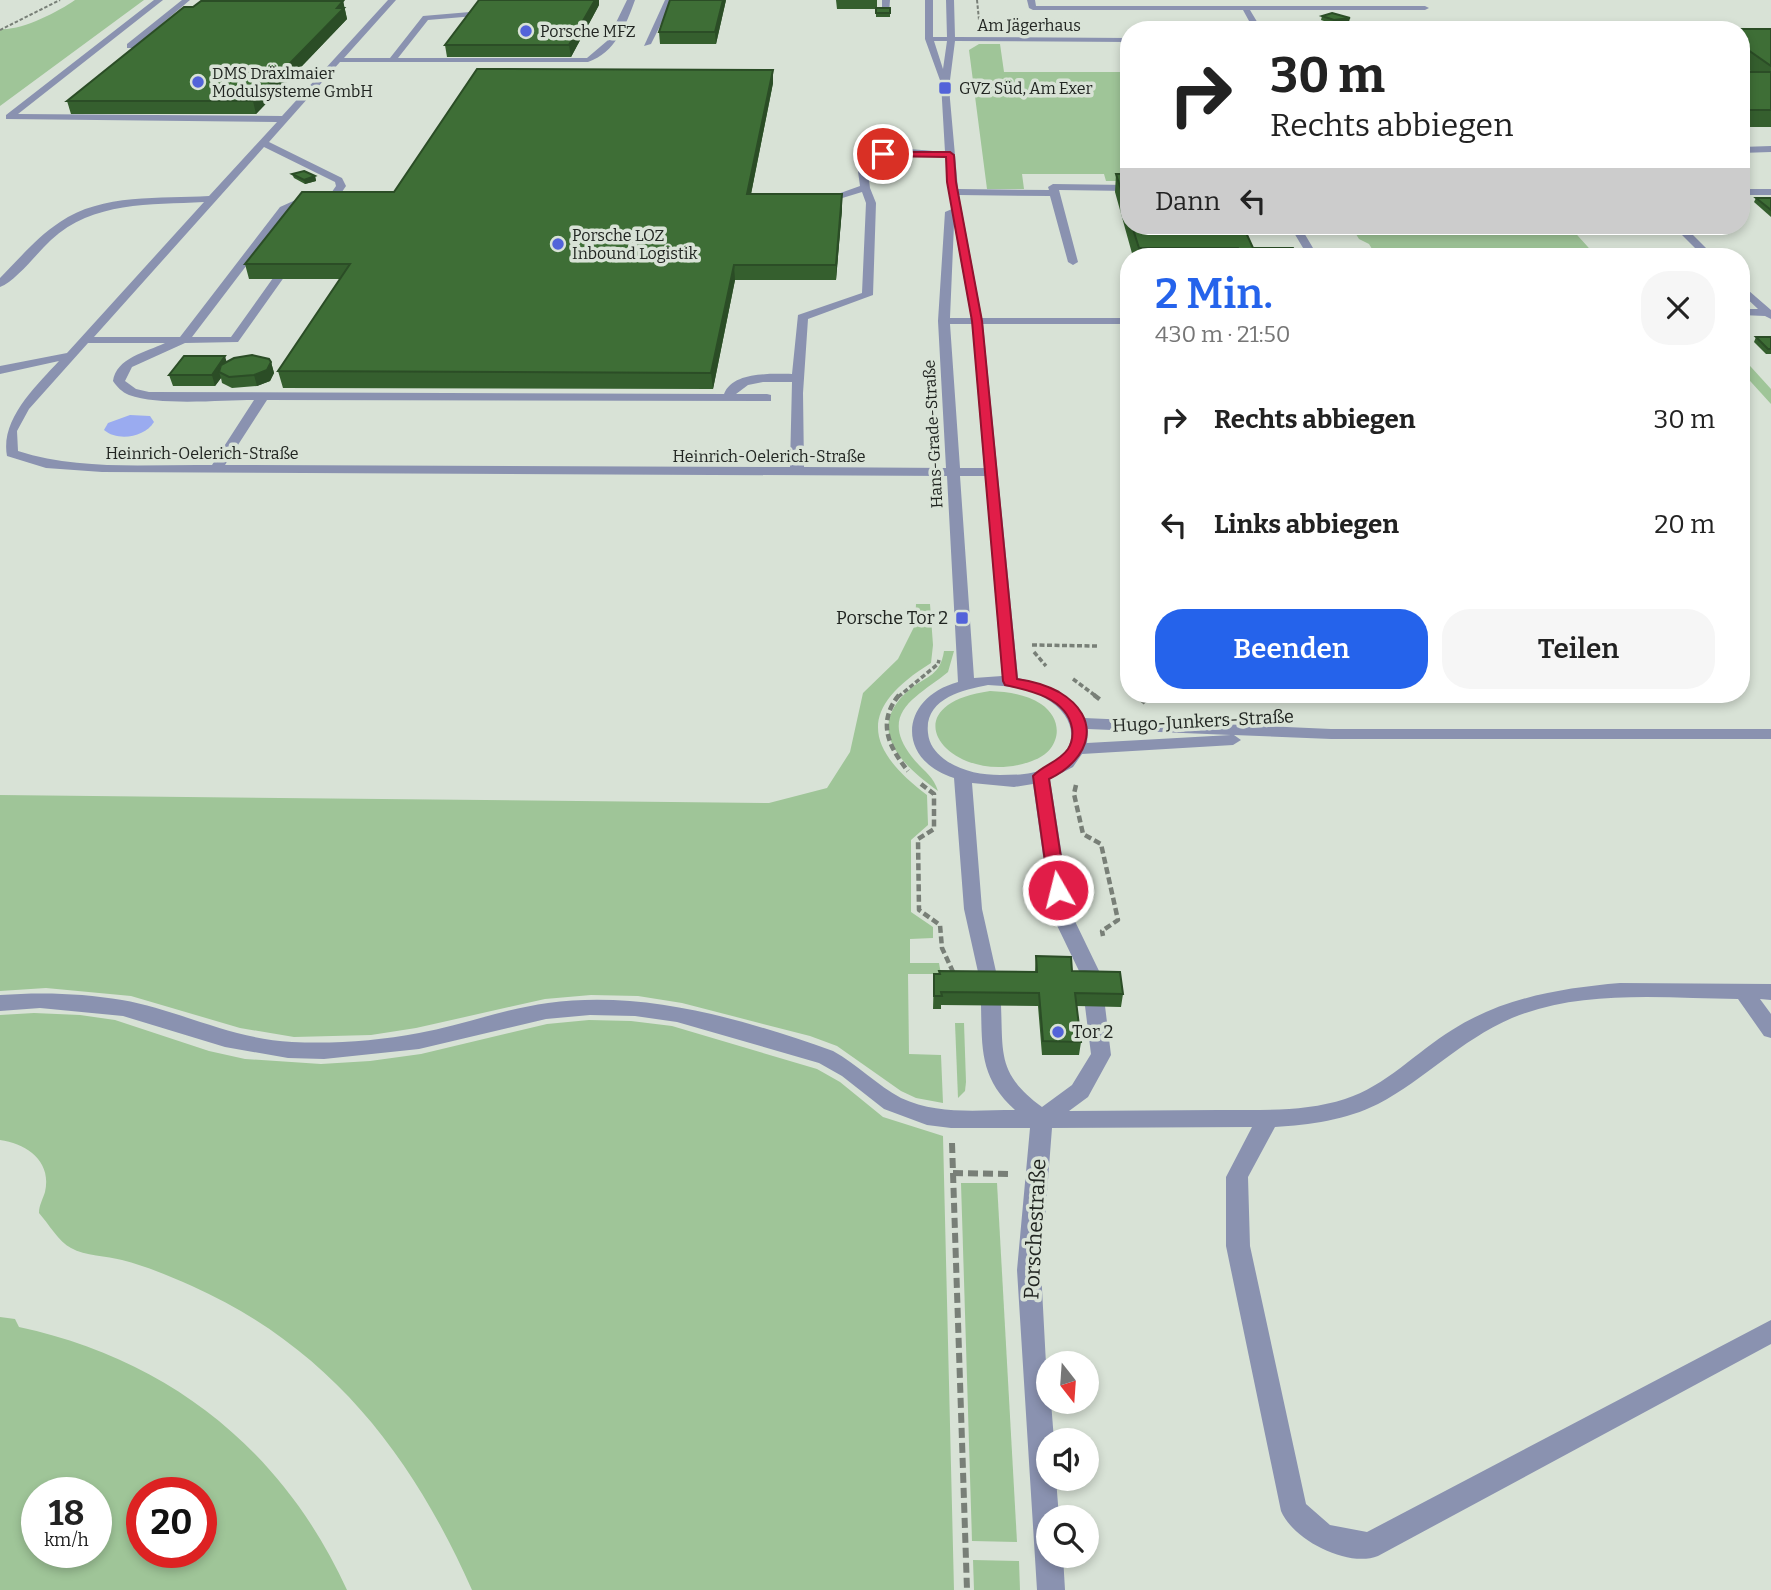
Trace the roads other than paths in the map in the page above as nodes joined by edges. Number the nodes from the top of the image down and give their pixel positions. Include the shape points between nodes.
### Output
1 (159, 0) edge
2 (186, 0) edge
3 (392, 0) edge
4 (484, 0) edge
5 (631, 0) edge
6 (669, 0) edge
7 (886, 0) edge
8 (929, 0) edge
9 (950, 0) edge
10 (1031, 0) edge
11 (1245, 8) junction
12 (1425, 8) dead end
13 (886, 10) edge
14 (1253, 21) edge
15 (929, 39) junction
16 (951, 39) junction
17 (1120, 40) edge
18 (647, 44) dead end
19 (130, 46) edge
20 (339, 60) junction
21 (391, 61) junction
22 (945, 88) junction
23 (287, 119) junction
24 (264, 143) junction
25 (1771, 149) edge
26 (1750, 150) edge
27 (950, 155) junction
28 (953, 187) junction
29 (1120, 187) edge
30 (865, 188) junction
31 (1750, 192) edge
32 (1771, 192) edge
33 (1054, 193) junction
34 (212, 199) junction
35 (825, 200) edge
36 (331, 201) junction
37 (316, 224) edge
38 (1687, 235) edge
39 (301, 246) edge
40 (1701, 248) edge
41 (1073, 262) dead end
42 (0, 284) edge
43 (1750, 295) edge
44 (1750, 303) edge
45 (1758, 303) junction
46 (1750, 313) edge
47 (1769, 314) edge
48 (944, 321) junction
49 (977, 321) junction
50 (1120, 321) edge
51 (85, 340) junction
52 (183, 340) junction
53 (72, 355) junction
54 (0, 370) edge
55 (797, 377) junction
56 (263, 396) junction
57 (729, 398) junction
58 (767, 398) dead end
59 (216, 469) junction
60 (797, 472) junction
61 (953, 472) junction
62 (991, 472) junction
63 (1010, 681) junction
64 (966, 684) junction
65 (1079, 723) junction
66 (1331, 734) junction
67 (1771, 734) edge
68 (1077, 749) junction
69 (963, 776) junction
70 (1041, 776) junction
71 (1092, 985) edge
72 (1744, 992) junction
73 (1771, 992) edge
74 (0, 1003) edge
75 (1096, 1006) edge
76 (1771, 1030) edge
77 (1269, 1117) junction
78 (1042, 1119) junction
79 (1771, 1331) edge
80 (1045, 1505) edge
81 (1050, 1568) edge
82 (1051, 1590) edge

1 - 23 street via 9,117
2 - 19 street
3 - 20 street, Heinrich-Oelerich-Straße
4 - 21 street via 472,14 426,18
5 - 21 street via 620,27 597,57 588,60
6 - 18 street
7 - 13 street
8 - 15 street, Hans-Grade-Straße
9 - 16 street, Hans-Grade-Straße
10 - 11 street via 1033,8
11 - 12 street
11 - 14 street
15 - 16 street, Am Jägerhaus
15 - 22 street, Hans-Grade-Straße
16 - 17 street, Am Jägerhaus
16 - 22 street, Hans-Grade-Straße
20 - 21 street
20 - 23 street, Heinrich-Oelerich-Straße
22 - 27 street, Hans-Grade-Straße
23 - 24 street, Heinrich-Oelerich-Straße
24 - 34 street, Heinrich-Oelerich-Straße
24 - 36 street via 339,180 341,186
25 - 26 street
27 - 28 street, Hans-Grade-Straße
27 - 30 street via 901,153 869,158 861,169
28 - 33 street
28 - 48 street, Hans-Grade-Straße
28 - 49 street, Hans-Grade-Straße
29 - 33 street via 1053,187
30 - 35 street
30 - 55 street via 871,203 867,295 802,317
31 - 32 street
33 - 41 street
34 - 42 street via 90,211 65,222
34 - 51 street, Heinrich-Oelerich-Straße
36 - 37 street
36 - 52 street via 300,201 284,209
38 - 40 street
39 - 52 street via 234,340
43 - 45 street
44 - 45 street
45 - 47 street
46 - 47 street
48 - 49 street
48 - 61 street, Hans-Grade-Straße
49 - 50 street
49 - 62 street, Hans-Grade-Straße
51 - 52 street
51 - 53 street, Heinrich-Oelerich-Straße
52 - 56 street via 128,364 120,374 123,388 149,396
53 - 54 street
53 - 59 street, Heinrich-Oelerich-Straße via 23,408 11,431 12,453 46,464
55 - 57 street via 744,382 732,389
55 - 60 street
56 - 57 street
56 - 59 street
57 - 58 street
59 - 60 street, Heinrich-Oelerich-Straße
60 - 61 street, Heinrich-Oelerich-Straße
61 - 62 street, Heinrich-Oelerich-Straße
61 - 64 street, Hans-Grade-Straße
62 - 63 street, Hans-Grade-Straße
63 - 64 street
63 - 65 street via 1054,696 1070,708
64 - 69 street via 928,704 919,718 918,735 925,751
65 - 66 street, Hugo-Junkers-Straße
65 - 68 street
66 - 67 street, Hugo-Junkers-Straße
66 - 68 street, Hugo-Junkers-Straße
68 - 70 street via 1057,769
69 - 70 street via 989,781
69 - 78 street via 973,909 990,995 993,1068 1011,1098
70 - 71 street via 1061,913
72 - 73 street
72 - 76 street
72 - 77 street via 1628,992 1559,997 1523,1006 1473,1026 1386,1089 1352,1106
74 - 78 street via 40,1000 111,1006 234,1042 324,1051 419,1041 546,1011 635,1008 677,1014 826,1057 892,1103 927,1116
75 - 78 street via 1101,1055 1080,1091
77 - 78 street
77 - 79 street via 1237,1177 1238,1246 1294,1511 1324,1537 1368,1546
78 - 80 street, Porschestraße via 1028,1270
81 - 82 street

